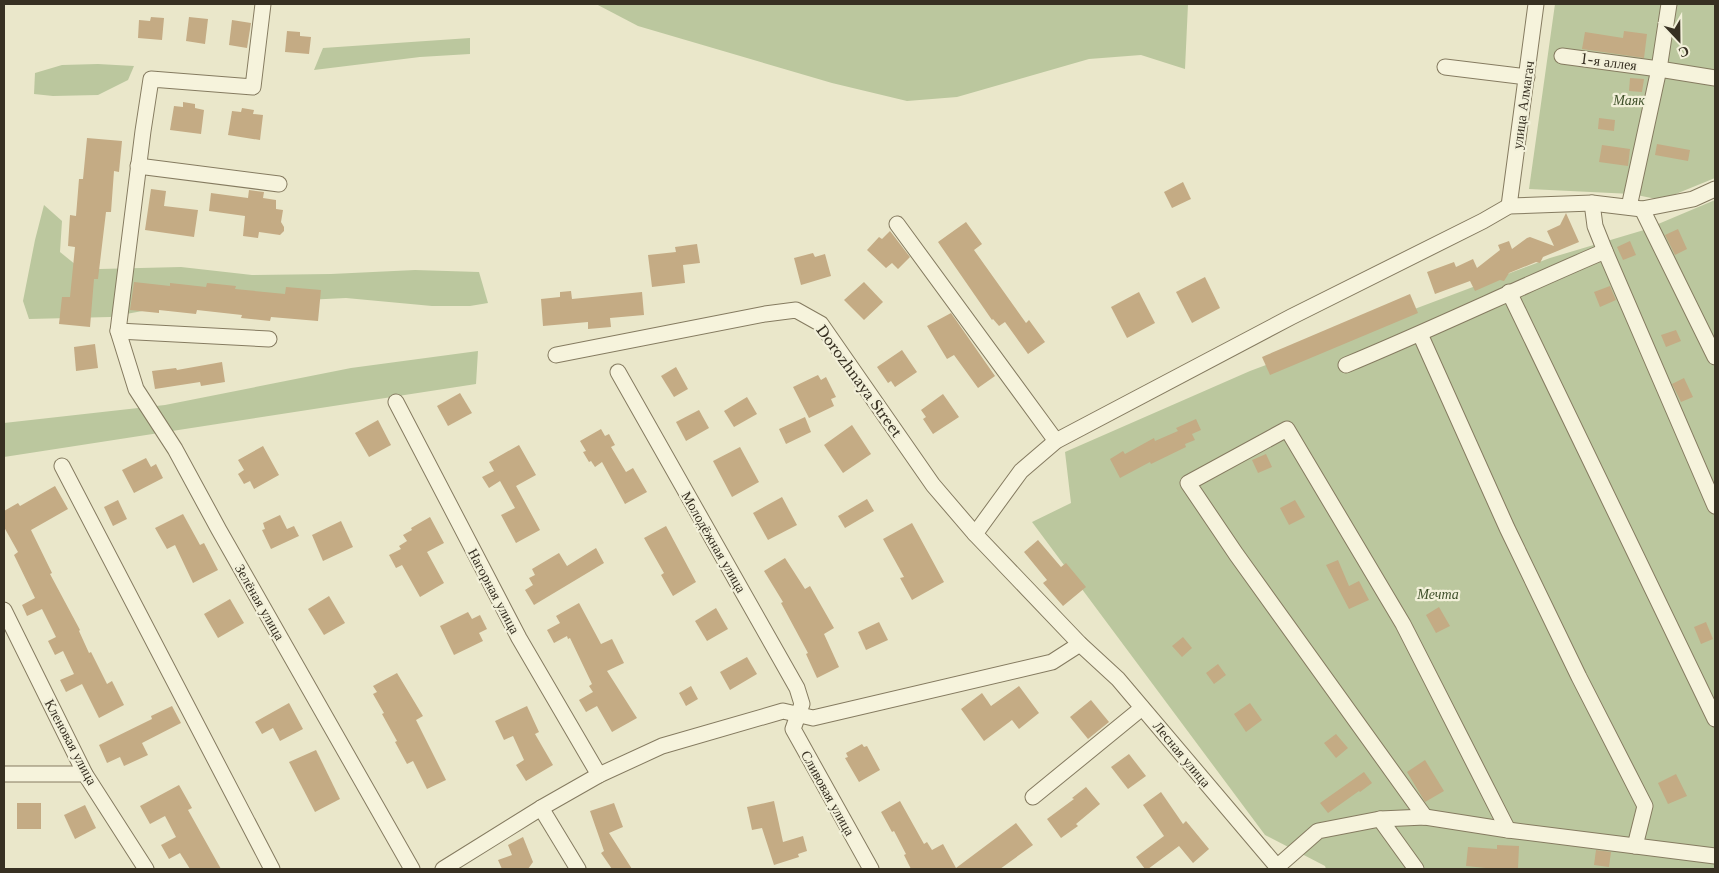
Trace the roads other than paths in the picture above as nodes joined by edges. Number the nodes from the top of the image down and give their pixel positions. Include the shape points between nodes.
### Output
1 (263, 4) edge
2 (1536, 4) edge
3 (1669, 4) edge
4 (1562, 56) dead end
5 (1445, 67) dead end
6 (1659, 68) junction
7 (1527, 77) junction
8 (1715, 78) edge
9 (138, 166) junction
10 (279, 184) dead end
11 (1715, 189) edge
12 (1592, 202) junction
13 (1509, 206) junction
14 (1635, 208) junction
15 (897, 224) dead end
16 (1605, 251) junction
17 (1509, 292) junction
18 (118, 330) junction
19 (1420, 334) junction
20 (269, 339) dead end
21 (556, 354) dead end
22 (1715, 357) edge
23 (1346, 365) dead end
24 (618, 372) dead end
25 (396, 402) dead end
26 (1056, 441) junction
27 (62, 466) dead end
28 (1715, 506) edge
29 (975, 534) junction
30 (4, 610) edge
31 (1080, 644) junction
32 (1142, 708) junction
33 (798, 715) junction
34 (1715, 719) edge
35 (4, 774) edge
36 (85, 774) junction
37 (600, 775) junction
38 (1033, 797) dead end
39 (542, 808) junction
40 (1425, 817) junction
41 (1380, 819) junction
42 (1508, 830) junction
43 (1635, 846) junction
44 (1715, 856) edge
45 (1278, 868) edge
46 (146, 869) edge
47 (272, 869) edge
48 (412, 869) edge
49 (443, 869) edge
50 (578, 869) edge
51 (871, 869) edge
52 (1416, 869) edge

1 - 9 street via 253,87 151,79
2 - 7 street, улица Алмагач
3 - 6 street
4 - 6 street, 1-я аллея
5 - 7 street
6 - 8 street, 1-я аллея
6 - 14 street
7 - 13 street, улица Алмагач
9 - 10 street
9 - 18 street
11 - 14 street via 1693,199
12 - 13 street
12 - 14 street
12 - 16 street via 1595,226
13 - 26 street
14 - 22 street
15 - 26 street
16 - 17 street
16 - 28 street
17 - 19 street
17 - 34 street
18 - 20 street
18 - 48 street, Зелёная улица via 136,389 174,449
19 - 23 street
19 - 43 street via 1507,528 1645,806
21 - 29 street, Dorozhnaya Street via 796,310 820,324 933,485
24 - 33 street, Молодёжная улица via 797,688 802,704
25 - 37 street, Нагорная улица via 519,638
26 - 29 street via 1021,470
27 - 47 street
29 - 31 street, Dorozhnaya Street
30 - 36 street, Кленовая улица
31 - 32 street, Лесная улица via 1118,679
31 - 33 street via 1052,662 813,718
32 - 38 street
32 - 45 street, Лесная улица
33 - 37 street via 783,711 662,746
33 - 51 street, Сливовая улица via 793,729
35 - 36 street
36 - 46 street, Кленовая улица
37 - 39 street
39 - 49 street
39 - 50 street
40 - 41 street
40 - 42 street
40 - 42 street via 1188,483 1287,429 1403,624
41 - 45 street via 1318,831
41 - 52 street
42 - 43 street
43 - 44 street

